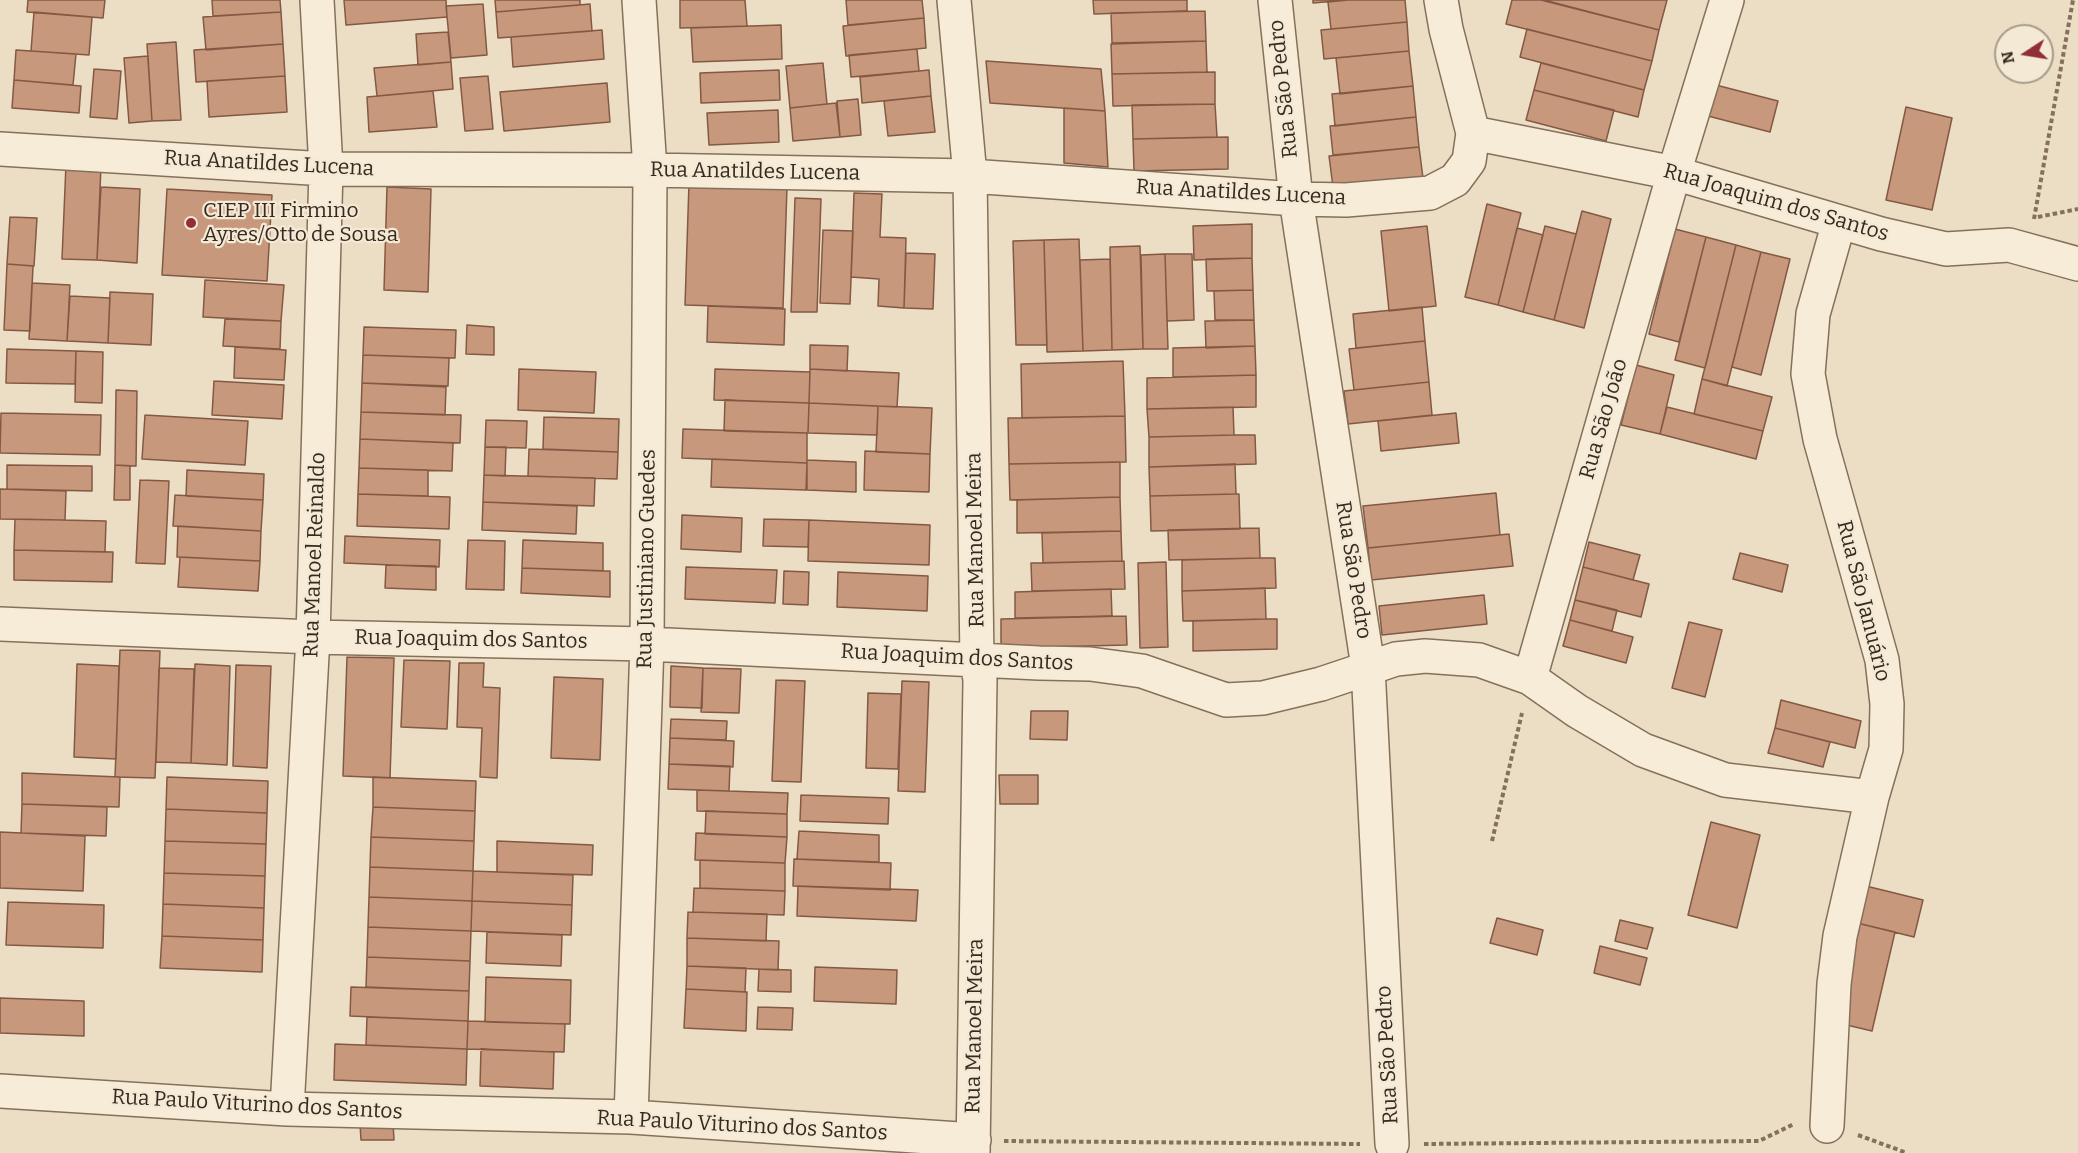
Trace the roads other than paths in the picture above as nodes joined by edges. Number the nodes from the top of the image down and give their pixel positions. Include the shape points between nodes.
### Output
1 (317, 0) edge
2 (639, 0) edge
3 (954, 0) edge
4 (1275, 0) edge
5 (1441, 0) edge
6 (1727, 0) edge
7 (1473, 133) junction
8 (0, 149) edge
9 (326, 169) junction
10 (650, 170) junction
11 (1674, 173) junction
12 (970, 176) junction
13 (1296, 199) junction
14 (1839, 222) junction
15 (2078, 264) edge
16 (0, 624) edge
17 (313, 636) junction
18 (647, 644) junction
19 (977, 660) junction
20 (1368, 667) junction
21 (1530, 678) junction
22 (1872, 797) junction
23 (0, 1091) edge
24 (287, 1109) junction
25 (630, 1118) junction
26 (1827, 1126) road end
27 (1392, 1144) road end
28 (974, 1147) edge

1 - 9 street, Rua Manoel Reinaldo
2 - 10 street, Rua Justiniano Guedes
3 - 12 street, Rua Manoel Meira
4 - 13 street, Rua São Pedro
5 - 7 street
6 - 11 street, Rua São João
7 - 11 street, Rua Joaquim dos Santos
7 - 13 street, Rua Anatildes Lucena via 1469,160 1455,180 1430,192 1346,200
8 - 9 street, Rua Anatildes Lucena
9 - 10 street, Rua Anatildes Lucena
9 - 17 street, Rua Manoel Reinaldo
10 - 12 street, Rua Anatildes Lucena
10 - 18 street, Rua Justiniano Guedes
11 - 14 street, Rua Joaquim dos Santos
11 - 21 street, Rua São João
12 - 13 street, Rua Anatildes Lucena
12 - 19 street, Rua Manoel Meira
13 - 20 street, Rua São Pedro
14 - 15 street, Rua Joaquim dos Santos via 1946,249 2008,245
14 - 22 street, Rua São Januário via 1813,315 1808,374 1820,439 1882,660 1887,704 1886,749
16 - 17 street, Rua Joaquim dos Santos
17 - 18 street, Rua Joaquim dos Santos
17 - 24 street, Rua Manoel Reinaldo
18 - 19 street, Rua Joaquim dos Santos
18 - 25 street, Rua Justiniano Guedes
19 - 20 street, Rua Joaquim dos Santos via 1090,664 1142,671 1226,700 1263,698
19 - 28 street, Rua Manoel Meira via 981,680
20 - 21 street, Rua Joaquim dos Santos via 1425,656 1479,660
20 - 27 street, Rua São Pedro
21 - 22 street, Rua Joaquim dos Santos via 1642,750 1725,780
22 - 26 street, Rua São Januário via 1839,945
23 - 24 street, Rua Paulo Viturino dos Santos
24 - 25 street, Rua Paulo Viturino dos Santos
25 - 28 street, Rua Paulo Viturino dos Santos

